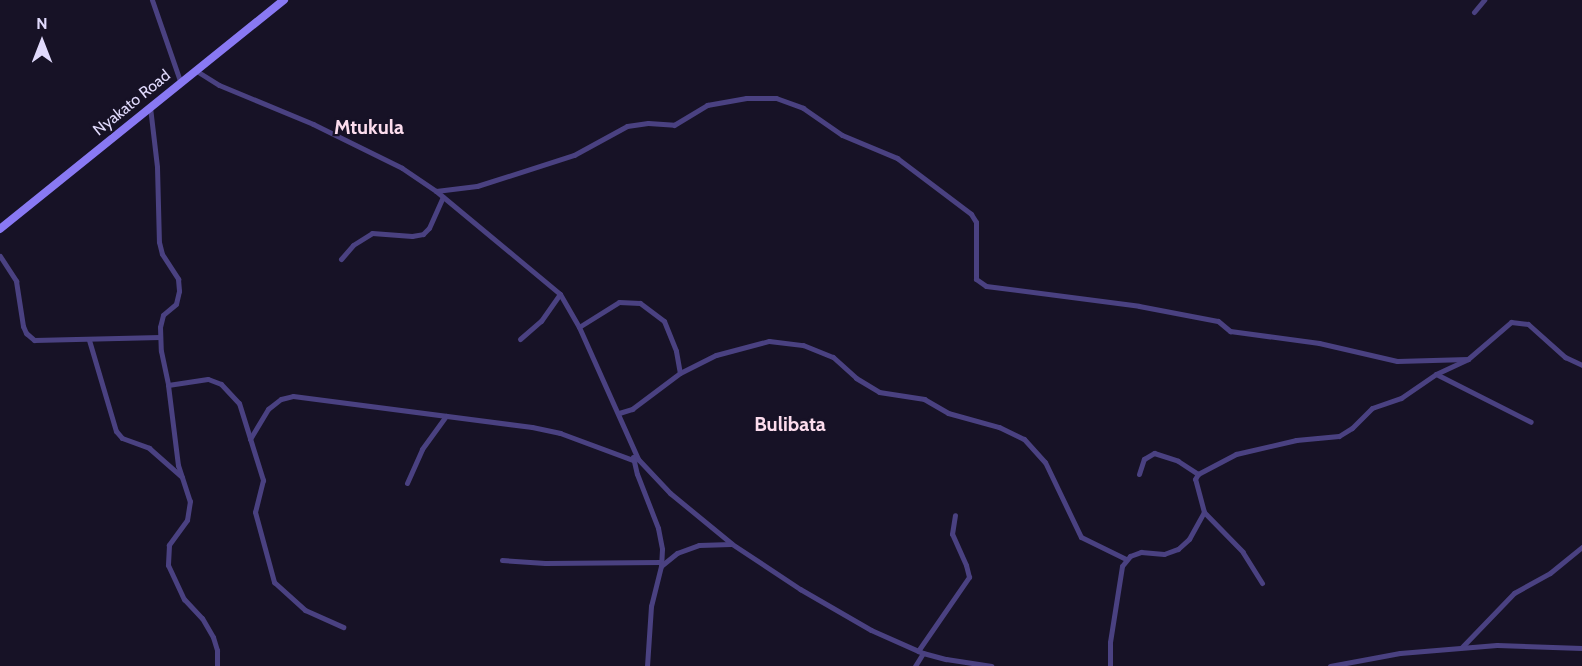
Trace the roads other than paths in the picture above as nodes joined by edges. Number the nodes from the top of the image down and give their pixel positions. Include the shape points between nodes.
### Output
1 (152, 0) edge
2 (284, 0) edge
3 (1484, 0) edge
4 (1474, 12) dead end
5 (195, 70) junction
6 (180, 81) junction
7 (150, 106) junction
8 (436, 191) junction
9 (443, 197) junction
10 (0, 229) edge
11 (0, 256) edge
12 (341, 259) dead end
13 (560, 294) junction
14 (579, 327) junction
15 (160, 337) junction
16 (520, 339) dead end
17 (89, 340) junction
18 (1468, 359) junction
19 (1582, 365) edge
20 (680, 373) junction
21 (1436, 374) junction
22 (168, 385) junction
23 (619, 413) junction
24 (446, 416) junction
25 (1531, 422) dead end
26 (250, 439) junction
27 (632, 450) junction
28 (633, 460) junction
29 (1139, 474) dead end
30 (1198, 474) junction
31 (182, 477) junction
32 (407, 483) dead end
33 (1204, 512) junction
34 (955, 515) dead end
35 (732, 544) junction
36 (1582, 547) edge
37 (1126, 559) junction
38 (502, 560) dead end
39 (661, 564) junction
40 (1262, 583) dead end
41 (343, 627) dead end
42 (1462, 647) junction
43 (1582, 648) edge
44 (920, 652) junction
45 (1350, 663) edge
46 (217, 666) edge
47 (647, 666) edge
48 (915, 666) edge
49 (991, 666) edge
50 (1110, 666) edge
51 (1330, 666) edge

1 - 6 street
2 - 5 street, Nyakato Road
3 - 4 street
5 - 6 street, Nyakato Road
5 - 8 street via 219,85 382,158
6 - 7 street, Nyakato Road
7 - 10 street, Nyakato Road
7 - 15 street via 158,176 159,242 178,279 179,291 176,304 163,315
8 - 9 street
8 - 18 street via 477,186 574,155 627,126 674,125 707,105 746,98 776,98 803,108 842,135 897,158 971,214 976,231 974,270 976,279 986,286 1139,306 1218,321 1230,331 1397,361
9 - 12 street via 423,234 372,233 353,245
9 - 13 street
11 - 17 street via 16,281 23,326 29,337
13 - 14 street
13 - 16 street via 541,321
14 - 20 street via 608,306 628,300 640,303 664,321
14 - 23 street
15 - 17 street
15 - 22 street
17 - 31 street via 116,431 122,438 149,448
18 - 19 street via 1516,321 1528,324 1565,357
18 - 21 street
20 - 23 street via 638,405
20 - 37 street via 716,355 769,341 786,341 819,350 879,392 924,399 948,413 1024,439 1045,462 1081,537
21 - 25 street
21 - 30 street via 1401,398 1372,408 1339,436 1296,440 1236,454
22 - 26 street via 208,379 221,384 239,403
22 - 31 street
23 - 27 street
24 - 26 street via 293,396 268,409
24 - 28 street via 560,433
24 - 32 street via 422,449
26 - 41 street via 263,480 256,504 257,522 274,582 305,610
27 - 28 street
27 - 35 street via 651,475
28 - 39 street via 658,528
29 - 30 street via 1144,459 1154,453 1178,461
30 - 33 street via 1195,478
31 - 46 street via 188,488 189,512 170,545 168,565 184,598 213,637
33 - 37 street via 1188,539 1172,553 1141,552
33 - 40 street via 1244,552
34 - 44 street via 952,534 969,577
35 - 39 street via 699,545
35 - 44 street via 849,618
36 - 42 street via 1550,573 1514,593
37 - 50 street via 1118,591
38 - 39 street
39 - 47 street via 651,606
42 - 43 street via 1523,644
42 - 45 street
44 - 48 street
44 - 49 street
45 - 51 street

